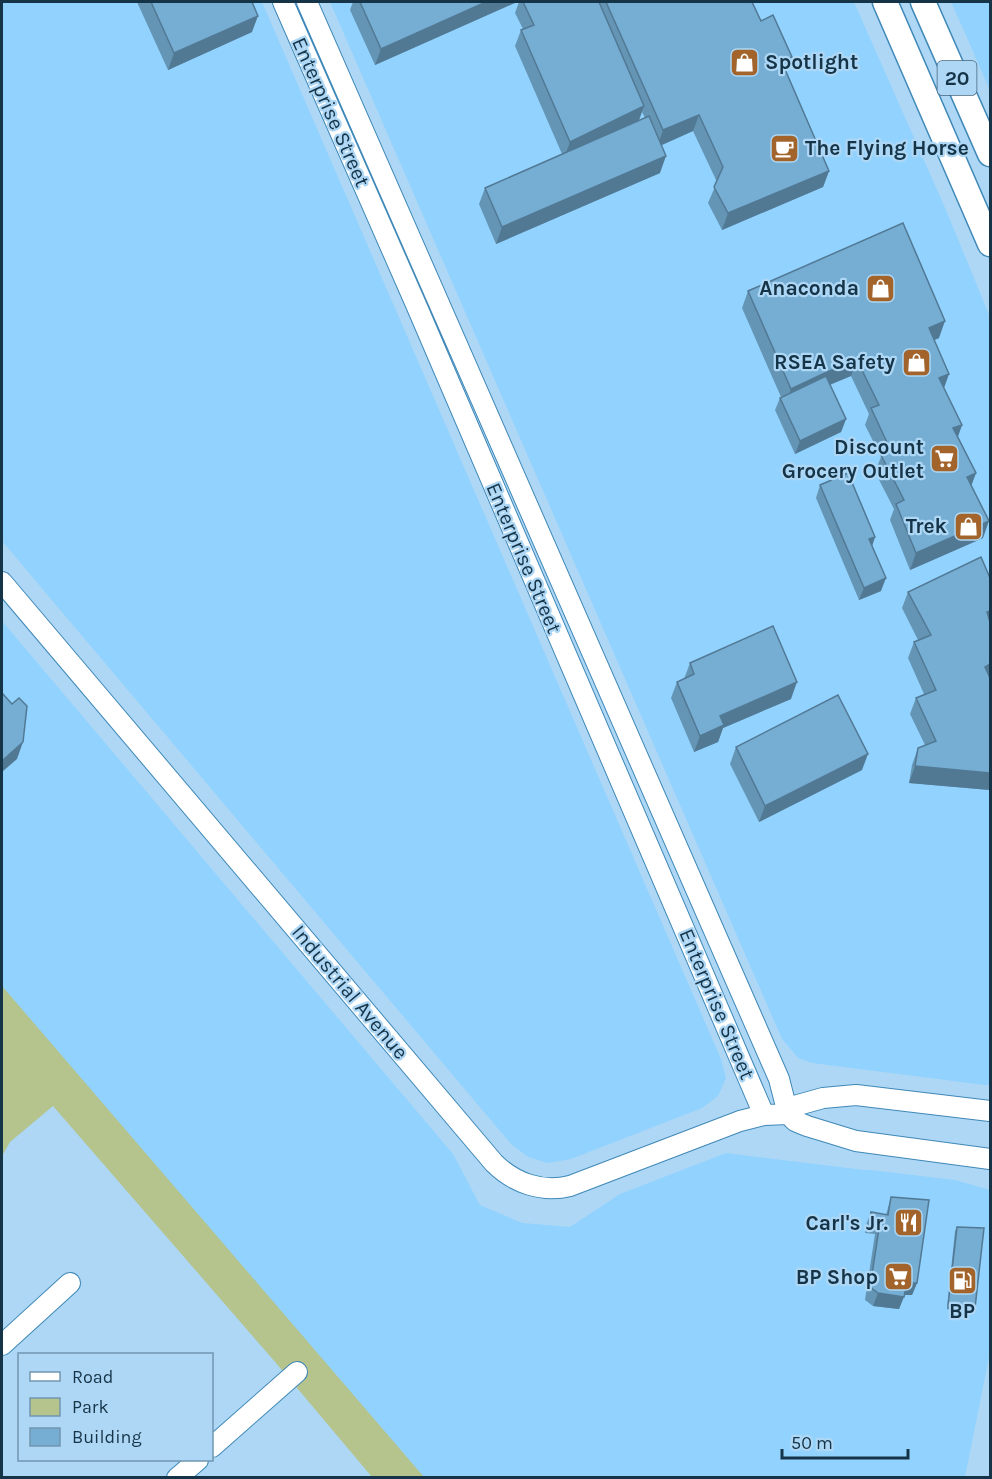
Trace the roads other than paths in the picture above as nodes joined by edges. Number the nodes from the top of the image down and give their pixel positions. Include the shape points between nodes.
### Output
1 (283, 2) edge
2 (307, 2) edge
3 (885, 2) edge
4 (923, 2) edge
5 (990, 154) edge
6 (990, 244) edge
7 (2, 582) edge
8 (990, 1111) edge
9 (788, 1114) junction
10 (764, 1115) junction
11 (990, 1159) edge
12 (70, 1284) dead end
13 (2, 1346) edge
14 (297, 1372) dead end
15 (213, 1446) edge
16 (197, 1461) edge
17 (177, 1478) edge

1 - 10 street, Enterprise Street
2 - 9 street, Enterprise Street via 778,1079
3 - 6 main road, 20
4 - 5 main road, 20
7 - 10 street, Industrial Avenue via 504,1172 537,1187 561,1188
8 - 9 street, Industrial Avenue via 856,1095 823,1098 798,1105
9 - 10 street, Industrial Avenue
9 - 11 street via 807,1126 856,1141
12 - 13 street
14 - 15 street
16 - 17 street

